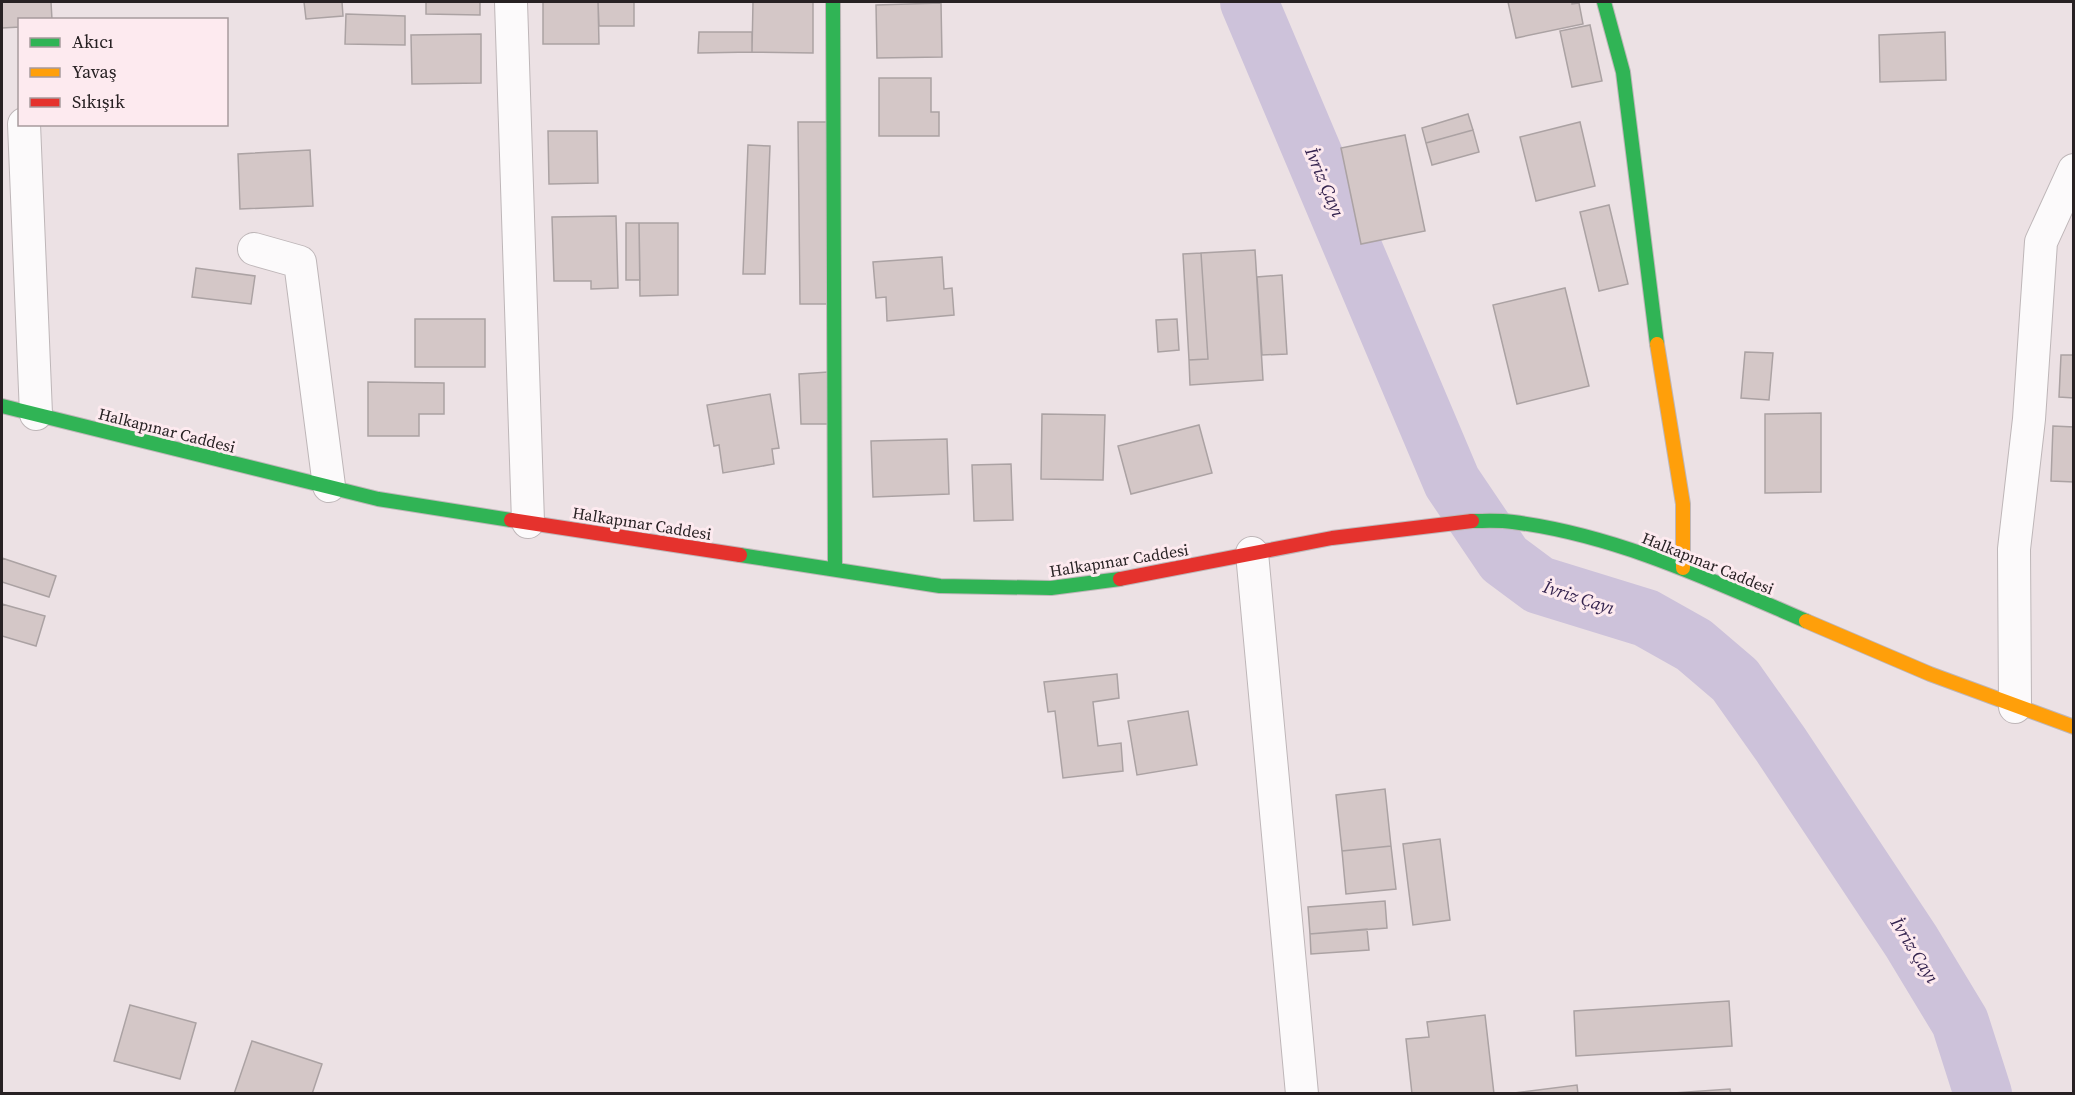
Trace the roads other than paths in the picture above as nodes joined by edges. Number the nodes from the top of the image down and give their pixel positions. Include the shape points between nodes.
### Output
1 (511, 2) edge
2 (833, 2) edge
3 (1604, 2) edge
4 (24, 126) edge
5 (2073, 170) edge
6 (254, 249) dead end
7 (2, 406) edge
8 (36, 414) junction
9 (329, 486) junction
10 (528, 522) junction
11 (1252, 553) junction
12 (1683, 568) junction
13 (835, 569) junction
14 (2015, 707) junction
15 (2073, 728) edge
16 (1302, 1094) edge

1 - 10 street
2 - 13 main road
3 - 12 main road via 1623,72 1658,356 1683,504
4 - 8 street
5 - 14 street via 2040,242 2029,419 2014,549
6 - 9 street via 300,262
7 - 8 main road, Halkapınar Caddesi
8 - 9 main road, Halkapınar Caddesi
9 - 10 main road, Halkapınar Caddesi via 378,498
10 - 13 main road, Halkapınar Caddesi
11 - 12 main road, Halkapınar Caddesi via 1332,538 1471,521 1512,522 1629,549
11 - 13 main road, Halkapınar Caddesi via 1122,579 1051,588 940,586
11 - 16 street
12 - 14 main road, Halkapınar Caddesi
14 - 15 main road, Halkapınar Caddesi

